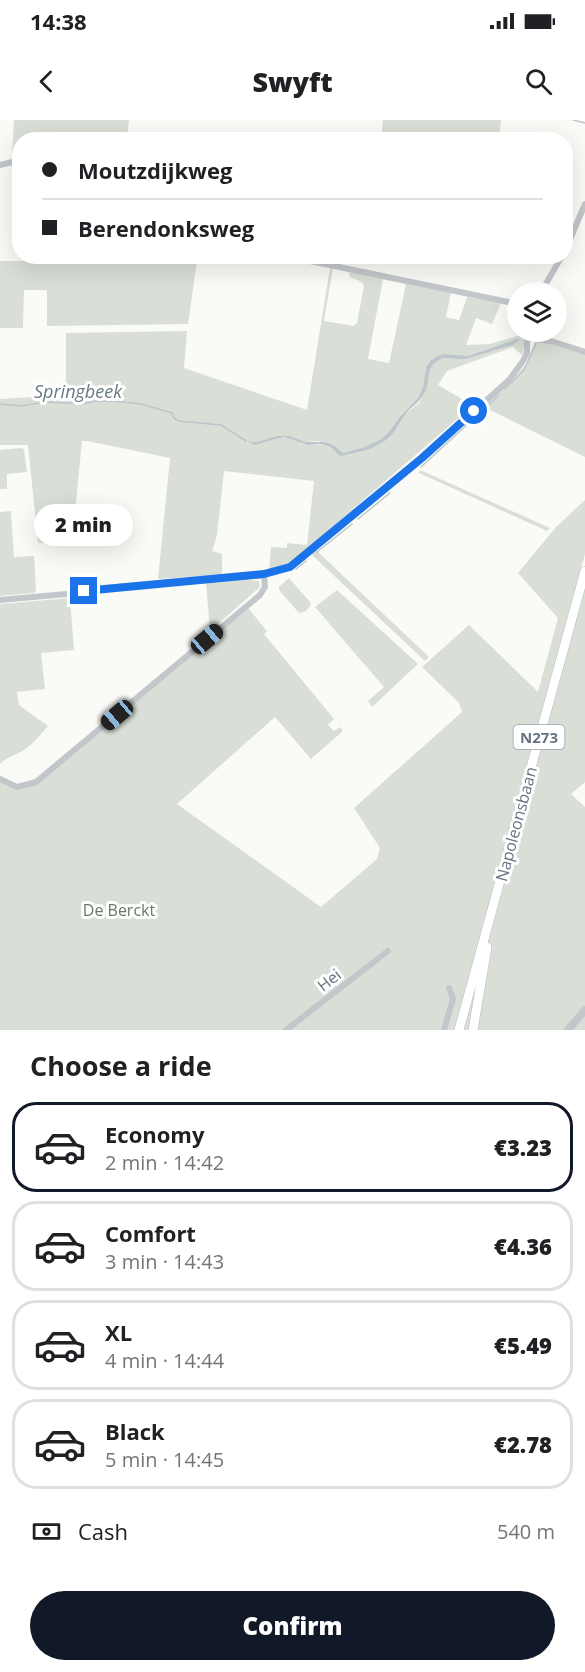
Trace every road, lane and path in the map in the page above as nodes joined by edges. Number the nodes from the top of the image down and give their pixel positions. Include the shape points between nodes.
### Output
1 (585, 204) edge
2 (573, 232) edge
3 (325, 264) edge
4 (557, 264) edge
5 (547, 282) edge
6 (507, 302) edge
7 (527, 342) edge
8 (554, 342) edge
9 (585, 352) edge
10 (585, 571) edge
11 (264, 574) junction
12 (0, 600) edge
13 (0, 779) edge
14 (494, 903) junction
15 (388, 951) dead end
16 (449, 988) dead end
17 (585, 1010) edge
18 (286, 1030) edge
19 (444, 1030) edge
20 (459, 1030) edge
21 (473, 1030) edge
22 (568, 1030) edge

1 - 2 street
3 - 6 street
4 - 5 street
7 - 11 street via 523,361 509,380 422,458 290,567
8 - 9 street
10 - 14 main road, Napoleonsbaan / N273
11 - 12 street
11 - 13 street via 265,587 260,595 36,782 17,788
14 - 20 main road, Napoleonsbaan / N273
14 - 21 main road, Napoleonsbaan / N273
15 - 18 street, Hei
16 - 19 street via 453,999
17 - 22 street

